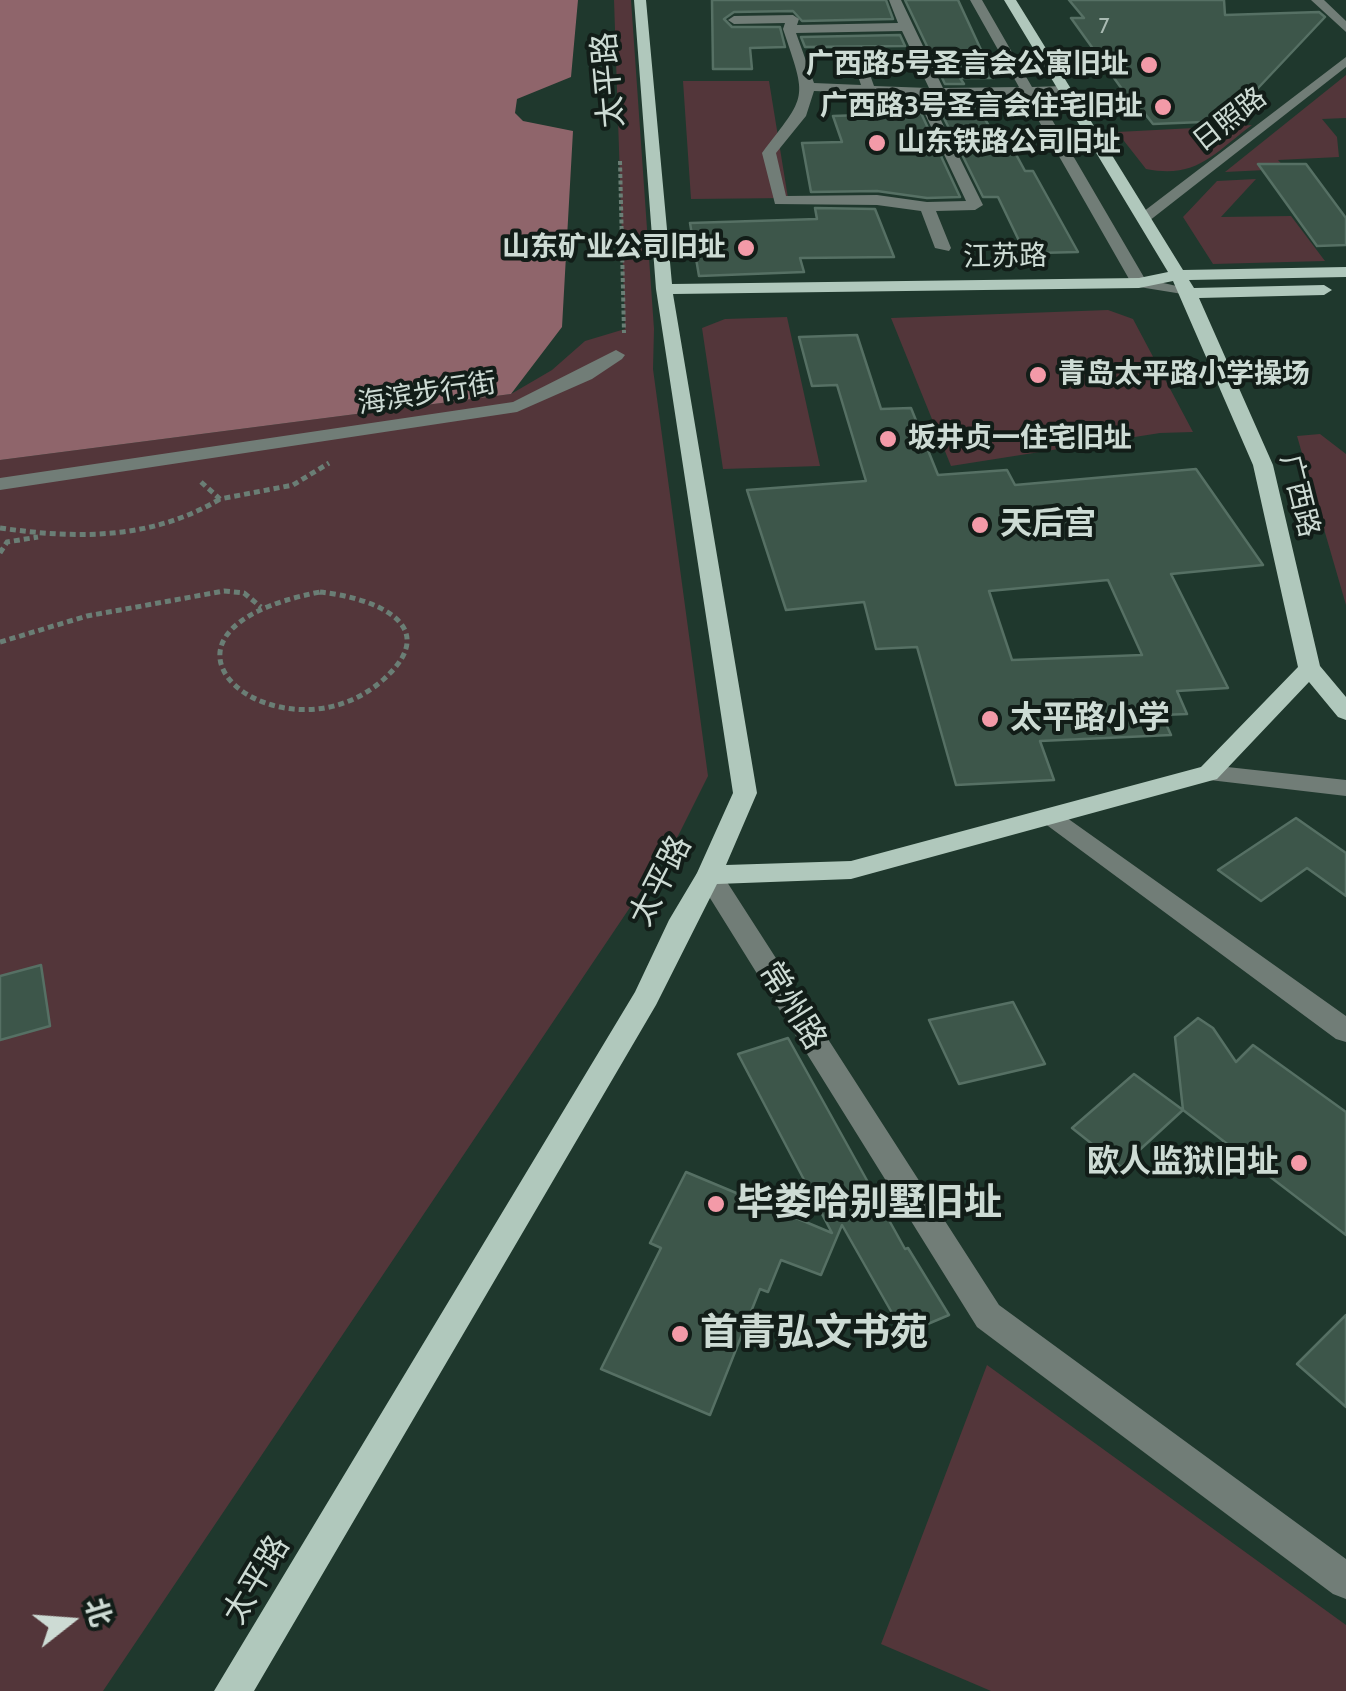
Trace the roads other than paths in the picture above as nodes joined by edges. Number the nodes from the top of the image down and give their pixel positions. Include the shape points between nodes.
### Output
1 (640, 0) edge
2 (791, 0) edge
3 (895, 0) edge
4 (976, 0) edge
5 (1010, 0) edge
6 (1317, 0) edge
7 (734, 20) dead end
8 (791, 24) junction
9 (906, 26) junction
10 (1346, 28) edge
11 (858, 55) dead end
12 (1346, 61) edge
13 (868, 86) junction
14 (809, 87) junction
15 (1028, 90) junction
16 (1064, 90) junction
17 (930, 92) junction
18 (927, 207) junction
19 (1144, 218) junction
20 (943, 248) dead end
21 (1346, 272) edge
22 (1139, 283) junction
23 (1183, 284) junction
24 (664, 289) junction
25 (1346, 290) edge
26 (616, 355) road end
27 (0, 484) edge
28 (1309, 668) junction
29 (1346, 712) edge
30 (1209, 772) junction
31 (1346, 788) edge
32 (1053, 818) junction
33 (709, 875) junction
34 (1346, 1031) edge
35 (1346, 1581) edge
36 (234, 1691) edge

1 - 24 main road, 太平路
2 - 8 street
3 - 9 street
4 - 15 street
5 - 16 main road, 广西路
6 - 10 street
7 - 8 street
8 - 9 street
8 - 14 street
9 - 17 street
11 - 13 street
12 - 19 street, 日照路
13 - 14 street
13 - 17 street
14 - 18 street via 799,116 769,152 780,201
15 - 16 street
15 - 17 street
15 - 22 street
16 - 19 main road, 广西路
17 - 18 street via 975,205
18 - 20 street
19 - 23 main road, 广西路
21 - 23 main road
22 - 23 street
22 - 24 main road, 江苏路
23 - 25 main road
23 - 28 main road, 广西路 via 1263,465
24 - 33 main road, 太平路 via 745,794
26 - 27 street, 海滨步行街 via 516,407
28 - 29 main road, 广西路
28 - 30 main road
30 - 31 street
30 - 32 main road
32 - 33 main road via 852,870
32 - 34 street
33 - 35 street, 常州路 via 988,1316
33 - 36 main road, 太平路 via 646,998

